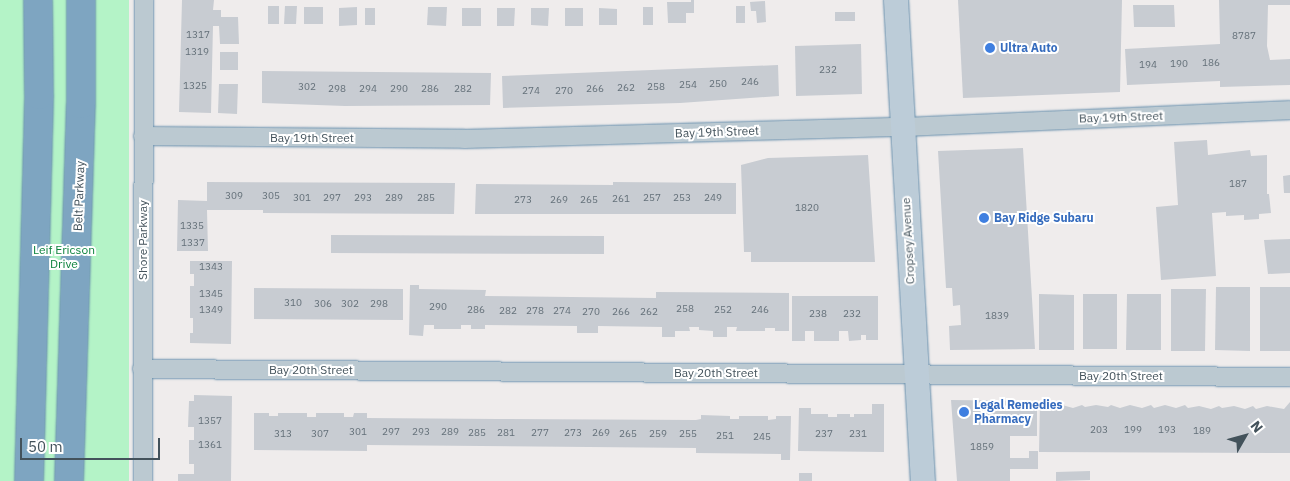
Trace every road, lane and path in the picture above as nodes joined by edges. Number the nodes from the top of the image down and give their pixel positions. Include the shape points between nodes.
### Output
1 (38, 0) edge
2 (82, 0) edge
3 (144, 0) edge
4 (896, 0) edge
5 (1290, 110) edge
6 (902, 127) junction
7 (143, 136) junction
8 (142, 368) junction
9 (916, 374) junction
10 (1290, 377) edge
11 (29, 481) edge
12 (69, 481) edge
13 (143, 481) edge
14 (923, 481) edge

1 - 11 highway
2 - 12 highway, Belt Parkway
3 - 7 street, Shore Parkway
4 - 6 main road, Cropsey Avenue
5 - 6 street, Bay 19th Street
6 - 7 street, Bay 19th Street via 464,139
6 - 9 main road, Cropsey Avenue
7 - 8 street, Shore Parkway
8 - 9 street, Bay 20th Street
8 - 13 street, Shore Parkway
9 - 10 street, Bay 20th Street
9 - 14 main road, Cropsey Avenue

